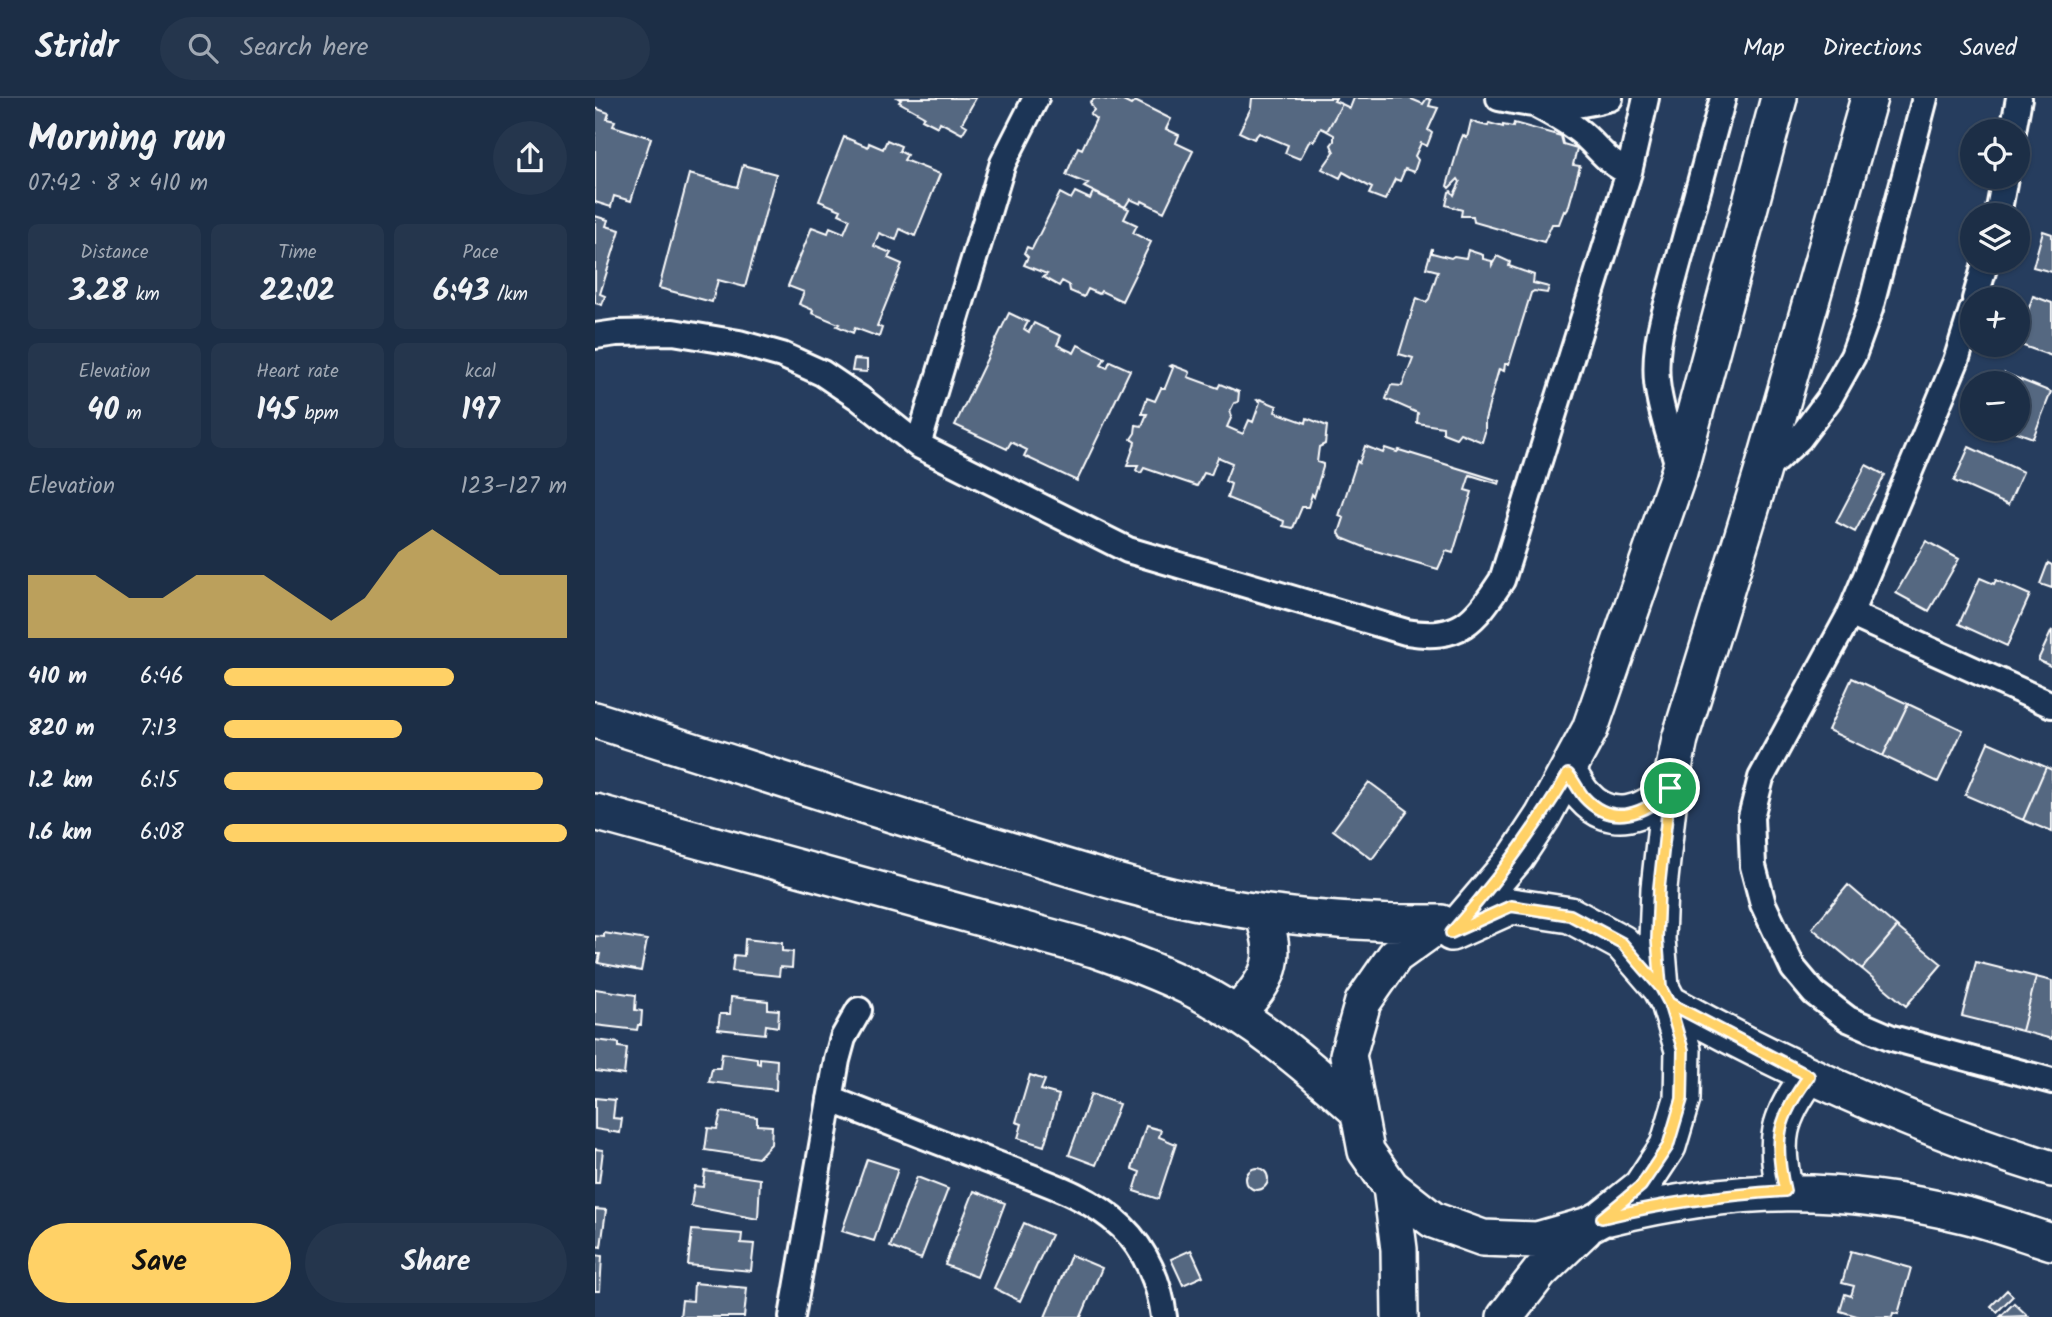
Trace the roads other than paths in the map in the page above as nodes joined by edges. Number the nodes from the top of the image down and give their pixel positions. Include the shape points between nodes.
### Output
1 (1036, 98) edge
2 (1499, 98) edge
3 (1609, 98) edge
4 (1723, 98) edge
5 (1779, 98) edge
6 (1869, 98) edge
7 (1925, 98) edge
8 (2019, 98) edge
9 (1644, 99) edge
10 (1538, 106) junction
11 (2015, 119) edge
12 (1629, 172) junction
13 (595, 336) edge
14 (1960, 348) edge
15 (918, 445) junction
16 (1679, 472) junction
17 (1762, 473) junction
18 (1850, 614) junction
19 (2052, 705) edge
20 (595, 720) edge
21 (1568, 774) junction
22 (1670, 788) junction
23 (595, 812) edge
24 (1262, 913) junction
25 (1446, 928) junction
26 (1665, 996) junction
27 (859, 1010) dead end
28 (1236, 1014) junction
29 (1809, 1076) junction
30 (2052, 1080) edge
31 (830, 1099) junction
32 (1358, 1111) junction
33 (2052, 1169) edge
34 (1391, 1187) junction
35 (1785, 1191) junction
36 (1596, 1222) junction
37 (2052, 1242) edge
38 (792, 1317) edge
39 (1164, 1317) edge
40 (1400, 1317) edge
41 (1505, 1317) edge

1 - 15 street via 1003,163
2 - 10 street
3 - 10 street via 1582,105
4 - 16 street via 1656,354 1657,394
5 - 16 street
6 - 17 street
7 - 17 street via 1870,309 1853,356 1799,439
8 - 11 street
9 - 12 street
10 - 12 street via 1571,125 1601,156
12 - 15 street via 1502,580 1472,620 1452,632 1429,636 1406,632 1128,550
13 - 15 street via 673,332 782,355 822,373
14 - 18 street
16 - 21 street via 1590,729
17 - 22 street via 1680,739
18 - 19 street
18 - 30 street via 1761,778 1751,817 1753,866 1763,904 1793,968 1814,993 1848,1019 1892,1038
20 - 24 street via 899,818 1114,881
21 - 22 street via 1599,809 1619,814 1639,813 1657,803
21 - 25 street via 1516,857
22 - 26 street via 1657,939
23 - 28 street via 1094,949 1190,988
24 - 25 street
24 - 28 street via 1270,931 1268,971 1260,989
25 - 26 street via 1511,906 1570,915 1622,943
25 - 32 street via 1395,956 1363,1002 1348,1055
26 - 29 street
26 - 36 street via 1683,1050 1682,1099 1668,1146 1641,1186
27 - 31 street via 843,1038
28 - 32 street via 1279,1043
29 - 33 street via 1975,1145
29 - 35 street via 1791,1101 1780,1130 1778,1161
31 - 38 street
31 - 39 street via 1065,1191 1109,1216 1147,1262
32 - 34 street via 1366,1151
34 - 36 street via 1433,1220 1483,1238 1537,1240
34 - 40 street via 1399,1250
35 - 36 street via 1675,1202
35 - 37 street via 1907,1202
36 - 41 street via 1540,1272

